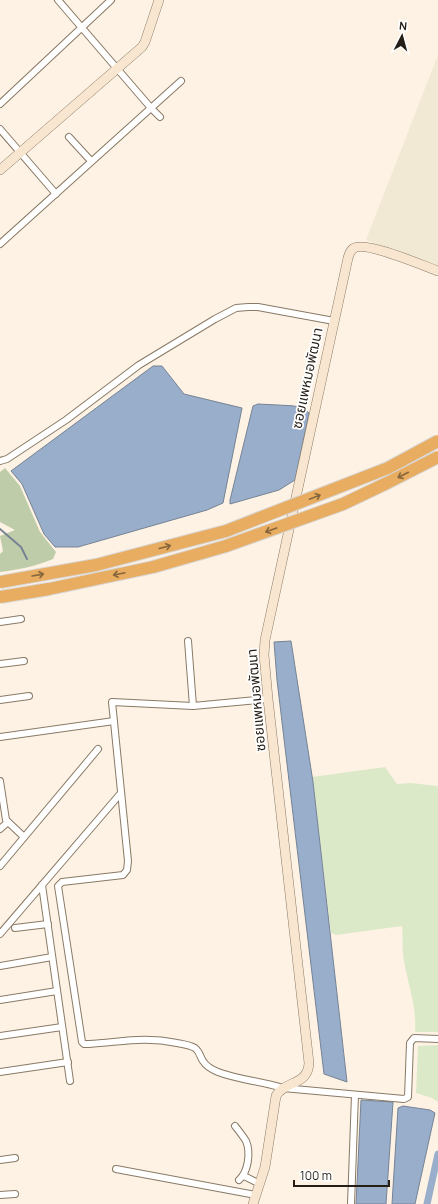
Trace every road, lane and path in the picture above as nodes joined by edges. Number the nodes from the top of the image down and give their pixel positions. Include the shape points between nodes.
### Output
1 (111, 0) edge
2 (159, 0) edge
3 (60, 1) edge
4 (82, 27) junction
5 (116, 68) junction
6 (181, 81) dead end
7 (0, 104) edge
8 (151, 108) junction
9 (160, 117) dead end
10 (0, 129) edge
11 (69, 137) dead end
12 (20, 153) junction
13 (90, 162) junction
14 (0, 170) edge
15 (56, 194) junction
16 (0, 244) edge
17 (438, 271) edge
18 (334, 321) junction
19 (438, 441) edge
20 (438, 457) edge
21 (0, 460) edge
22 (0, 582) edge
23 (0, 597) edge
24 (21, 619) dead end
25 (0, 622) edge
26 (188, 641) dead end
27 (24, 661) dead end
28 (0, 664) edge
29 (29, 696) dead end
30 (268, 699) junction
31 (0, 700) edge
32 (193, 706) junction
33 (114, 720) junction
34 (0, 738) edge
35 (98, 749) dead end
36 (0, 781) edge
37 (1, 793) edge
38 (121, 793) junction
39 (8, 822) junction
40 (0, 829) edge
41 (24, 837) junction
42 (0, 866) edge
43 (42, 885) junction
44 (48, 924) junction
45 (15, 928) dead end
46 (0, 934) edge
47 (52, 957) junction
48 (0, 966) edge
49 (57, 991) junction
50 (0, 1000) edge
51 (62, 1027) junction
52 (0, 1036) edge
53 (438, 1039) edge
54 (68, 1062) junction
55 (0, 1072) edge
56 (70, 1080) dead end
57 (283, 1088) junction
58 (355, 1095) junction
59 (235, 1126) dead end
60 (15, 1158) dead end
61 (0, 1160) edge
62 (116, 1169) dead end
63 (260, 1183) junction
64 (15, 1194) dead end
65 (0, 1195) edge
66 (254, 1199) edge
67 (351, 1204) edge

1 - 4 street
2 - 5 street via 142,47
3 - 4 street
4 - 5 street
4 - 7 street
5 - 8 street
5 - 12 street
6 - 8 street
8 - 9 street
8 - 13 street
10 - 12 street
11 - 13 street
12 - 14 street
12 - 15 street
13 - 15 street
15 - 16 street
17 - 18 street, ซอยแพหมอพัฒนา via 380,250 354,247 348,258
18 - 21 street via 258,307 248,306 230,310 139,365 66,420 7,459
18 - 30 street, ซอยแพหมอพัฒนา via 265,640
22 -> 19 highway, bridge via 96,565 226,531 388,468
20 -> 23 highway, bridge via 343,504 226,546 153,567
24 - 25 street
26 - 32 street
27 - 28 street
29 - 31 street
30 - 32 street
30 - 57 street, ซอยแพหมอพัฒนา via 309,1056 307,1073 298,1082
32 - 33 street via 112,702
33 - 34 street
33 - 38 street
35 - 41 street
36 - 37 street
37 - 39 street
38 - 43 street
38 - 57 street via 127,870 123,875 62,882 58,886 82,1043 149,1039 179,1044 196,1050 202,1060 216,1071
39 - 40 street
39 - 41 street
41 - 42 street
43 - 44 street
43 - 46 street
44 - 45 street
44 - 47 street
47 - 48 street
47 - 49 street
49 - 50 street
49 - 51 street
51 - 52 street
51 - 54 street
53 - 58 street via 411,1040 406,1098
54 - 55 street
54 - 56 street
57 - 58 street
57 - 63 street via 276,1096
58 - 67 street
59 - 63 street via 248,1145 246,1170 241,1178
60 - 61 street
62 - 66 street
63 - 66 street
64 - 65 street

